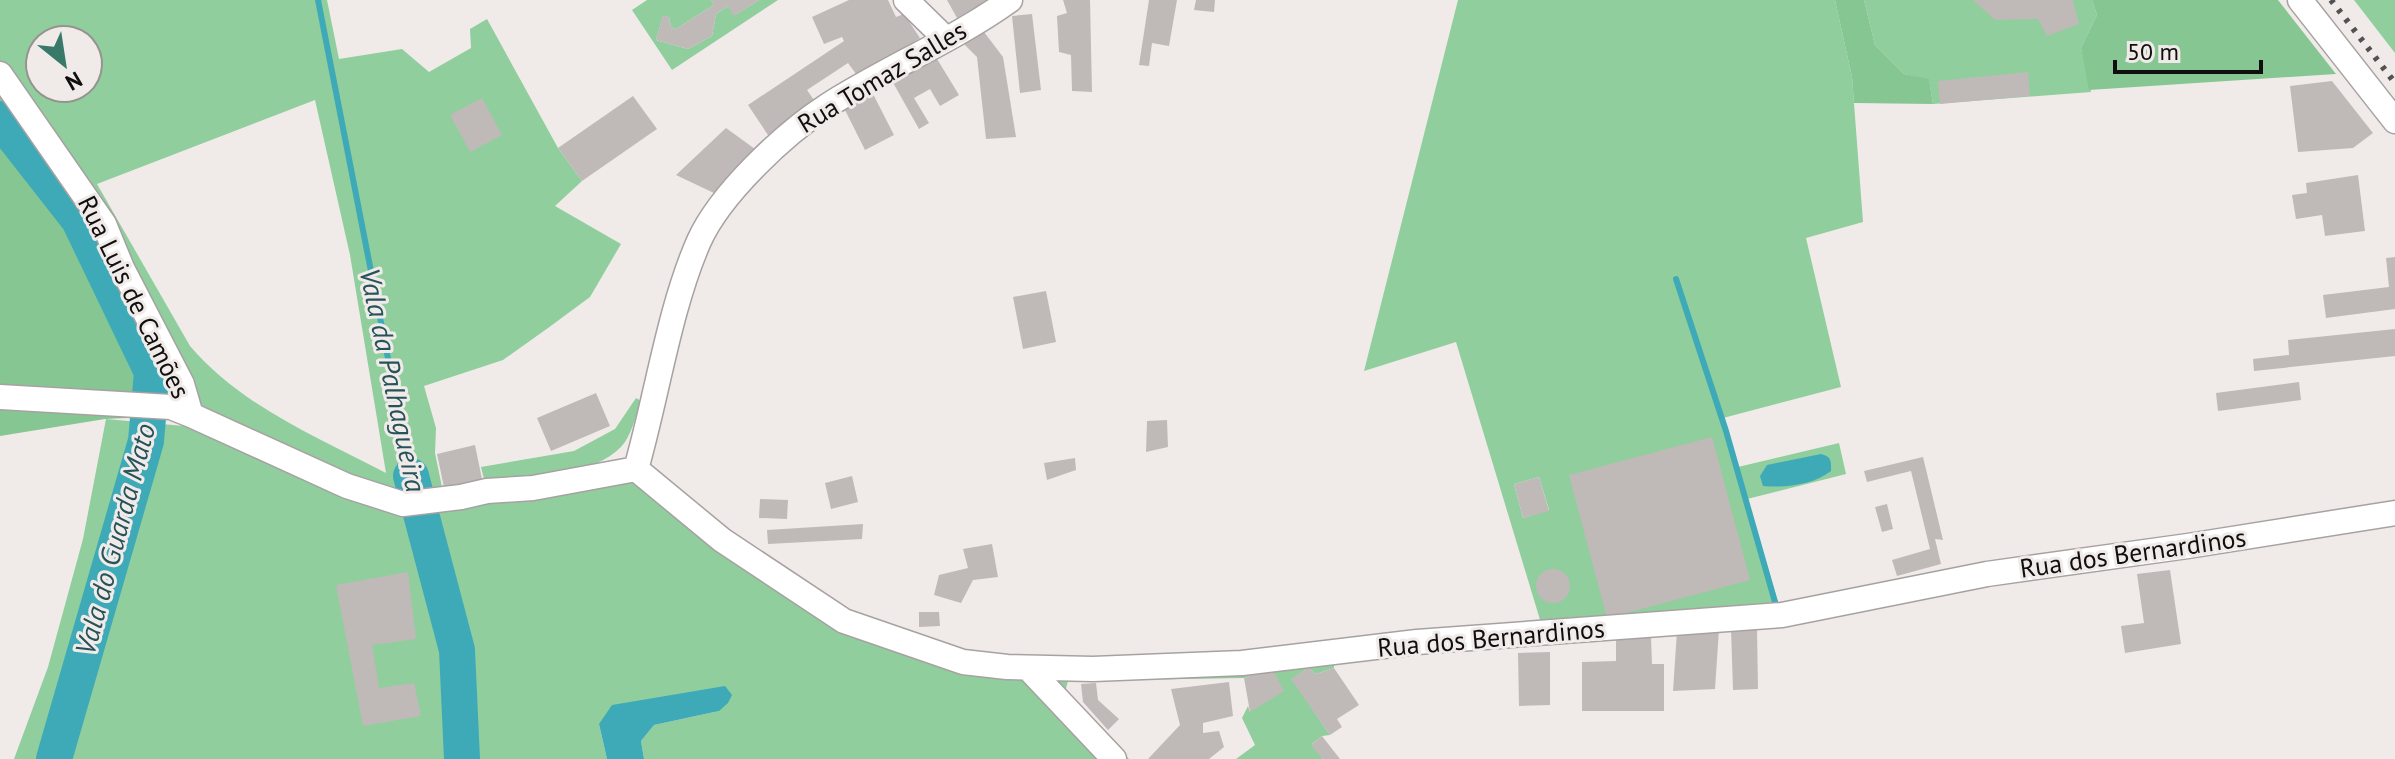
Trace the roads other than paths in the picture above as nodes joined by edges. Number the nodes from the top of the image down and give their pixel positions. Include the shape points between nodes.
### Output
1 (906, 0) edge
2 (1010, 0) edge
3 (2300, 0) edge
4 (945, 38) junction
5 (0, 74) edge
6 (2395, 121) edge
7 (0, 397) edge
8 (181, 411) junction
9 (636, 469) junction
10 (2395, 513) edge
11 (1028, 668) junction
12 (1114, 759) edge

1 - 4 street
2 - 4 street, Rua Tomaz Salles
3 - 6 street
4 - 9 street, Rua Tomaz Salles via 791,130 727,199 699,239
5 - 8 street, Rua Luis de Camões via 104,224 182,384
7 - 8 street
8 - 9 street, Rua Luis de Camões via 347,486 403,504
9 - 11 street, Rua dos Bernardinos via 722,540 844,621 963,662
10 - 11 street, Rua dos Bernardinos via 1987,574 1782,615 1417,642 1242,663
11 - 12 street

